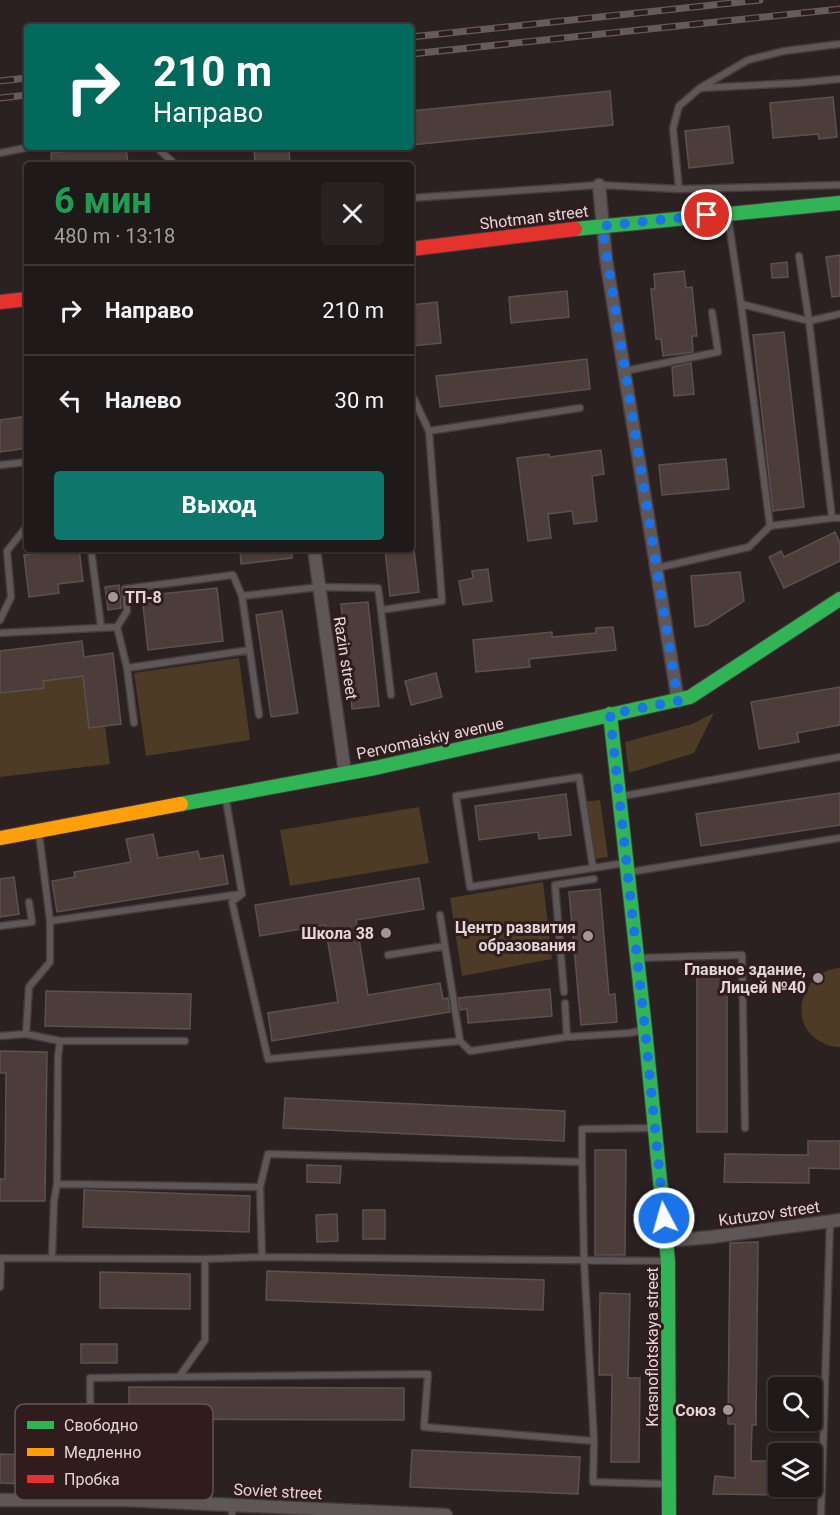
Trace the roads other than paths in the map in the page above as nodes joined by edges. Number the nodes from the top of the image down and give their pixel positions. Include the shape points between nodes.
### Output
1 (840, 45) edge
2 (840, 79) edge
3 (700, 88) junction
4 (24, 148) edge
5 (159, 150) edge
6 (0, 153) edge
7 (173, 162) edge
8 (598, 185) junction
9 (840, 185) edge
10 (679, 189) junction
11 (414, 198) edge
12 (840, 203) edge
13 (728, 213) junction
14 (602, 226) junction
15 (414, 249) edge
16 (799, 256) dead end
17 (24, 299) edge
18 (0, 302) edge
19 (740, 302) junction
20 (712, 312) dead end
21 (840, 314) edge
22 (809, 321) junction
23 (625, 371) junction
24 (414, 399) edge
25 (580, 408) dead end
26 (429, 431) junction
27 (24, 462) edge
28 (0, 465) edge
29 (832, 518) junction
30 (840, 518) edge
31 (770, 526) junction
32 (24, 530) edge
33 (91, 552) edge
34 (314, 552) edge
35 (656, 568) junction
36 (319, 587) junction
37 (242, 597) junction
38 (840, 599) edge
39 (381, 610) junction
40 (0, 620) edge
41 (101, 627) junction
42 (117, 627) junction
43 (0, 633) edge
44 (250, 650) junction
45 (127, 668) junction
46 (391, 695) dead end
47 (678, 701) junction
48 (610, 714) junction
49 (259, 715) dead end
50 (134, 723) dead end
51 (840, 756) edge
52 (345, 773) junction
53 (225, 796) junction
54 (619, 797) junction
55 (39, 832) junction
56 (0, 838) edge
57 (840, 838) edge
58 (627, 867) junction
59 (593, 868) junction
60 (594, 879) dead end
61 (242, 894) junction
62 (29, 902) dead end
63 (440, 915) dead end
64 (50, 921) junction
65 (0, 926) edge
66 (445, 946) junction
67 (388, 955) dead end
68 (636, 958) junction
69 (564, 992) dead end
70 (565, 1004) dead end
71 (645, 1029) junction
72 (26, 1034) junction
73 (0, 1036) edge
74 (567, 1037) junction
75 (60, 1041) junction
76 (185, 1041) dead end
77 (460, 1041) junction
78 (654, 1128) junction
79 (745, 1128) dead end
80 (582, 1162) junction
81 (57, 1184) junction
82 (260, 1187) junction
83 (835, 1221) edge
84 (666, 1241) junction
85 (262, 1257) junction
86 (1, 1258) edge
87 (52, 1258) junction
88 (206, 1259) junction
89 (584, 1260) junction
90 (668, 1261) junction
91 (0, 1287) edge
92 (179, 1377) junction
93 (90, 1404) edge
94 (594, 1441) junction
95 (670, 1484) junction
96 (0, 1500) edge
97 (90, 1500) joint
98 (232, 1510) edge
99 (446, 1515) edge
100 (669, 1515) edge
101 (821, 1515) edge

1 - 3 lane via 784,51 748,60
2 - 3 lane
3 - 10 lane via 679,106 673,128
4 - 6 lane
5 - 7 lane
8 - 10 lane
8 - 11 lane
8 - 14 street
9 - 10 lane
12 - 13 main road, Shotman street
13 - 14 main road, Shotman street
13 - 19 lane
14 - 15 main road, Shotman street
14 - 23 street
16 - 22 lane
17 - 18 main road
19 - 22 lane
19 - 31 lane
20 - 23 lane via 718,352
21 - 22 lane
22 - 29 lane
23 - 35 street
24 - 26 lane
25 - 26 lane
26 - 39 lane via 442,601
27 - 28 lane
29 - 30 lane
29 - 31 lane
31 - 35 lane via 749,547
32 - 40 lane via 7,551 11,597
33 - 41 lane
34 - 36 street, Razin street
35 - 47 street
36 - 37 lane
36 - 39 lane via 378,588
36 - 52 street, Razin street
37 - 42 lane via 233,575 125,589 128,611
37 - 44 lane
38 - 47 main road, Pervomaiskiy avenue via 690,698
39 - 46 lane
41 - 42 lane
41 - 43 lane
42 - 45 lane
44 - 45 lane
44 - 49 lane
45 - 50 lane
47 - 48 main road, Pervomaiskiy avenue
48 - 52 main road, Pervomaiskiy avenue
48 - 54 main road, Krasnoflotskaya street
51 - 54 lane
52 - 53 main road, Pervomaiskiy avenue
53 - 55 main road, Pervomaiskiy avenue
53 - 61 lane
54 - 58 main road, Krasnoflotskaya street
55 - 56 main road, Pervomaiskiy avenue
55 - 64 lane
57 - 58 lane
58 - 59 lane
58 - 68 main road, Krasnoflotskaya street
59 - 59 lane via 579,777 456,796 470,887
60 - 69 lane via 555,885
61 - 64 lane
61 - 77 lane via 232,902 268,1059
62 - 65 lane via 32,922
63 - 66 lane
64 - 72 lane via 50,962 29,987
66 - 67 lane
66 - 77 lane
68 - 71 main road, Krasnoflotskaya street
68 - 79 lane via 742,955
70 - 74 lane
71 - 74 lane
71 - 78 main road, Krasnoflotskaya street
72 - 73 lane
72 - 75 lane
74 - 77 lane via 470,1051
75 - 76 lane
75 - 81 lane
78 - 80 lane via 582,1129
78 - 84 main road, Krasnoflotskaya street
80 - 82 lane via 268,1154
80 - 89 lane
81 - 82 lane
81 - 87 lane
82 - 85 lane
83 - 84 street, Kutuzov street
83 - 101 lane
84 - 90 main road, Krasnoflotskaya street
85 - 88 lane
85 - 89 lane
86 - 87 lane
86 - 91 lane
87 - 88 lane
88 - 92 lane via 205,1340
89 - 90 lane
89 - 94 lane
90 - 95 main road, Krasnoflotskaya street
92 - 93 lane via 90,1378
92 - 94 lane via 428,1374 424,1426
94 - 95 lane via 593,1482
95 - 100 main road, Krasnoflotskaya street
96 - 97 street, Soviet street
97 - 98 street, Soviet street
98 - 99 street, Soviet street

